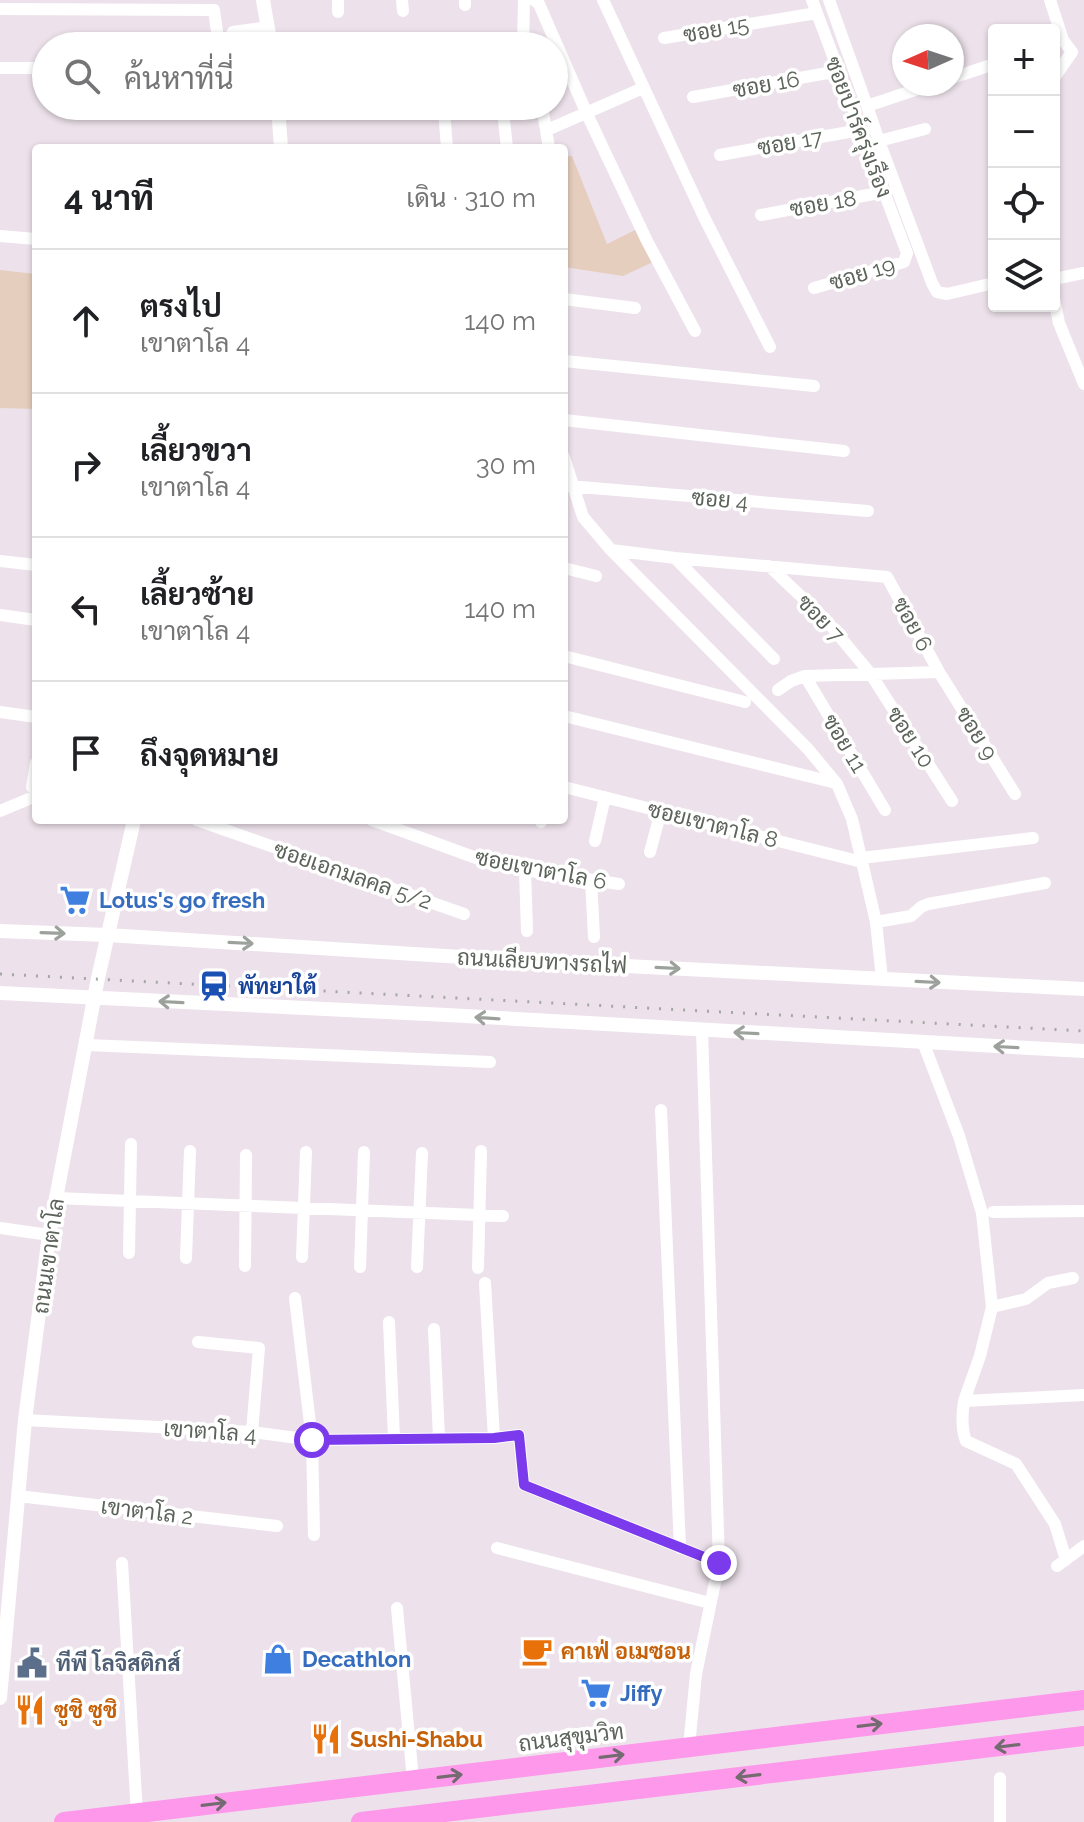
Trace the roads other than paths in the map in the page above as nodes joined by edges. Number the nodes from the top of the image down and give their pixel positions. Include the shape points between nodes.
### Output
1 (263, 0) edge
2 (524, 0) edge
3 (534, 0) edge
4 (603, 0) edge
5 (829, 0) edge
6 (1050, 0) edge
7 (814, 6) edge
8 (0, 9) edge
9 (1055, 24) edge
10 (220, 32) edge
11 (268, 32) edge
12 (523, 32) edge
13 (551, 32) edge
14 (664, 38) dead end
15 (1078, 50) edge
16 (988, 66) edge
17 (0, 68) edge
18 (32, 68) edge
19 (568, 70) edge
20 (839, 71) junction
21 (1060, 71) edge
22 (964, 74) edge
23 (643, 88) junction
24 (897, 96) edge
25 (693, 97) dead end
26 (867, 106) junction
27 (587, 114) junction
28 (279, 120) edge
29 (445, 120) edge
30 (504, 120) edge
31 (545, 120) edge
32 (925, 129) dead end
33 (547, 130) junction
34 (860, 130) junction
35 (879, 141) junction
36 (281, 144) edge
37 (447, 144) edge
38 (507, 144) edge
39 (549, 144) edge
40 (720, 155) dead end
41 (884, 192) junction
42 (761, 215) dead end
43 (0, 236) edge
44 (32, 239) edge
45 (907, 253) joint
46 (1084, 273) edge
47 (1060, 278) edge
48 (988, 284) edge
49 (814, 288) dead end
50 (568, 300) edge
51 (635, 308) dead end
52 (1057, 312) edge
53 (695, 331) dead end
54 (770, 347) dead end
55 (568, 361) edge
56 (1084, 384) edge
57 (814, 386) dead end
58 (568, 420) edge
59 (844, 451) dead end
60 (568, 486) edge
61 (868, 511) dead end
62 (611, 550) junction
63 (675, 558) junction
64 (0, 561) edge
65 (32, 565) edge
66 (769, 566) junction
67 (568, 569) edge
68 (596, 576) dead end
69 (0, 615) edge
70 (32, 619) edge
71 (568, 657) edge
72 (774, 659) dead end
73 (939, 672) junction
74 (870, 673) junction
75 (805, 676) junction
76 (778, 690) dead end
77 (745, 702) dead end
78 (0, 712) edge
79 (32, 716) edge
80 (568, 717) edge
81 (837, 784) junction
82 (568, 788) edge
83 (32, 793) edge
84 (1015, 794) dead end
85 (605, 797) junction
86 (952, 801) dead end
87 (885, 810) dead end
88 (0, 811) edge
89 (661, 811) junction
90 (133, 824) edge
91 (208, 824) edge
92 (383, 824) edge
93 (1033, 838) dead end
94 (595, 841) dead end
95 (650, 852) dead end
96 (861, 860) junction
97 (525, 870) junction
98 (591, 880) junction
99 (1045, 883) dead end
100 (619, 884) dead end
101 (464, 914) dead end
102 (876, 922) junction
103 (0, 931) edge
104 (527, 931) dead end
105 (107, 935) junction
106 (594, 937) dead end
107 (882, 979) junction
108 (1084, 989) edge
109 (0, 993) edge
110 (95, 998) junction
111 (702, 1030) junction
112 (923, 1042) junction
113 (87, 1045) junction
114 (1084, 1051) edge
115 (490, 1062) dead end
116 (661, 1110) dead end
117 (131, 1144) dead end
118 (190, 1151) dead end
119 (481, 1151) dead end
120 (306, 1152) dead end
121 (364, 1152) dead end
122 (422, 1153) dead end
123 (246, 1155) dead end
124 (55, 1198) junction
125 (129, 1201) junction
126 (188, 1204) junction
127 (245, 1206) junction
128 (304, 1208) junction
129 (363, 1210) junction
130 (1084, 1211) edge
131 (993, 1212) dead end
132 (419, 1213) junction
133 (479, 1215) junction
134 (503, 1216) dead end
135 (0, 1228) edge
136 (49, 1235) junction
137 (129, 1253) dead end
138 (302, 1257) dead end
139 (186, 1258) dead end
140 (245, 1266) dead end
141 (360, 1267) dead end
142 (417, 1267) dead end
143 (478, 1268) dead end
144 (1073, 1278) dead end
145 (485, 1283) dead end
146 (295, 1298) dead end
147 (992, 1307) junction
148 (389, 1322) dead end
149 (434, 1329) dead end
150 (198, 1342) dead end
151 (1084, 1395) edge
152 (964, 1401) junction
153 (25, 1420) junction
154 (252, 1432) junction
155 (394, 1438) junction
156 (439, 1438) junction
157 (494, 1438) junction
158 (312, 1440) junction
159 (18, 1496) junction
160 (277, 1526) dead end
161 (314, 1535) dead end
162 (1084, 1546) edge
163 (497, 1548) dead end
164 (680, 1548) junction
165 (122, 1563) dead end
166 (719, 1563) junction
167 (710, 1603) junction
168 (397, 1608) dead end
169 (0, 1698) edge
170 (1084, 1700) edge
171 (1084, 1736) edge
172 (689, 1747) junction
173 (1000, 1778) dead end
174 (413, 1780) junction
175 (138, 1817) edge
176 (64, 1822) edge
177 (361, 1822) edge
178 (1000, 1822) edge

1 - 11 street
2 - 12 street
3 - 13 street
4 - 23 street
5 - 26 street
6 - 9 street
7 - 14 street, ซอย 15
7 - 20 street, ซอยปาร์ครุ่งเรือง
8 - 10 street via 214,10
15 - 21 street
16 - 22 street
17 - 18 street
19 - 27 street
20 - 25 street, ซอย 16
20 - 34 street, ซอยปาร์ครุ่งเรือง
23 - 27 street
23 - 54 street
24 - 26 street
26 - 35 street
27 - 33 street
27 - 53 street
28 - 36 street
29 - 37 street
30 - 38 street
31 - 33 street
32 - 35 street
33 - 39 street
34 - 40 street, ซอย 17
34 - 41 street, ซอยปาร์ครุ่งเรือง
35 - 48 street via 937,292
41 - 42 street, ซอย 18
41 - 45 street, ซอยปาร์ครุ่งเรือง
43 - 44 street
45 - 49 street, ซอย 19 via 904,262
46 - 47 street
50 - 51 street
52 - 56 street
55 - 57 street
58 - 59 street
60 - 61 street, ซอย 4
60 - 62 street via 583,517
62 - 63 street
62 - 81 street
63 - 66 street
63 - 72 street
64 - 65 street
66 - 73 street, ซอย 6 via 887,577
66 - 74 street, ซอย 7 via 825,619
67 - 68 street
69 - 70 street
71 - 77 street
73 - 74 street
73 - 84 street, ซอย 9
74 - 75 street
74 - 86 street, ซอย 10
75 - 76 street
75 - 87 street, ซอย 11
78 - 79 street
80 - 81 street
81 - 96 street
82 - 85 street, ซอยเขาตาโล 8
83 - 88 street
85 - 89 street, ซอยเขาตาโล 8
85 - 94 street
89 - 95 street
89 - 96 street, ซอยเขาตาโล 8
90 - 105 street, ถนนเขาตาโล
91 - 101 street, ซอยเอกมลคล 5/2
92 - 97 street, ซอยเขาตาโล 6 via 490,863
93 - 96 street
96 - 102 street
97 - 98 street, ซอยเขาตาโล 6
97 - 104 street
98 - 100 street, ซอยเขาตาโล 6
98 - 106 street
99 - 102 street via 928,904 911,916
102 - 107 street
103 -> 105 street, ถนนเลียบทางรถไฟ
105 -> 107 street, ถนนเลียบทางรถไฟ
105 - 110 street, ถนนเขาตาโล
107 -> 108 street, ถนนเลียบทางรถไฟ
109 - 110 street
111 -> 110 street
110 - 113 street, ถนนเขาตาโล
112 -> 111 street
111 - 166 street
114 -> 112 street
112 - 147 street via 982,1213
113 - 115 street
113 - 124 street, ถนนเขาตาโล
116 - 164 street
117 - 125 street
118 - 126 street
119 - 133 street
120 - 128 street
121 - 129 street
122 - 132 street
123 - 127 street
124 - 125 street
124 - 136 street, ถนนเขาตาโล
125 - 126 street
125 - 137 street
126 - 127 street
126 - 139 street
127 - 128 street
127 - 140 street
128 - 129 street
128 - 138 street
129 - 132 street
129 - 141 street
130 - 131 street
132 - 133 street
132 - 142 street
133 - 134 street
133 - 143 street
135 - 136 street
136 - 153 street, ถนนเขาตาโล
144 - 147 street
145 - 157 street
146 - 158 street
147 - 152 street
148 - 155 street
149 - 156 street
150 - 154 street via 259,1348
151 - 152 street
152 - 162 street via 966,1441 1016,1464 1055,1524 1062,1563
153 - 154 street, เขาตาโล 4
153 - 159 street, ถนนเขาตาโล
154 - 158 street, เขาตาโล 4
155 - 156 street, เขาตาโล 4
155 - 158 street, เขาตาโล 4
156 - 157 street, เขาตาโล 4
157 - 164 street, เขาตาโล 4 via 519,1435 524,1485
158 - 161 street
159 - 160 street, เขาตาโล 2
159 - 169 street, ถนนเขาตาโล
163 - 167 street
164 - 166 street, เขาตาโล 4
165 - 175 street
166 - 167 street
167 - 172 street
168 - 174 street
172 -> 170 highway, ถนนสุขุมวิท
171 -> 177 highway
174 -> 172 highway, ถนนสุขุมวิท
173 - 178 street
175 -> 174 highway, ถนนสุขุมวิท
175 - 176 highway, ถนนสุขุมวิท

